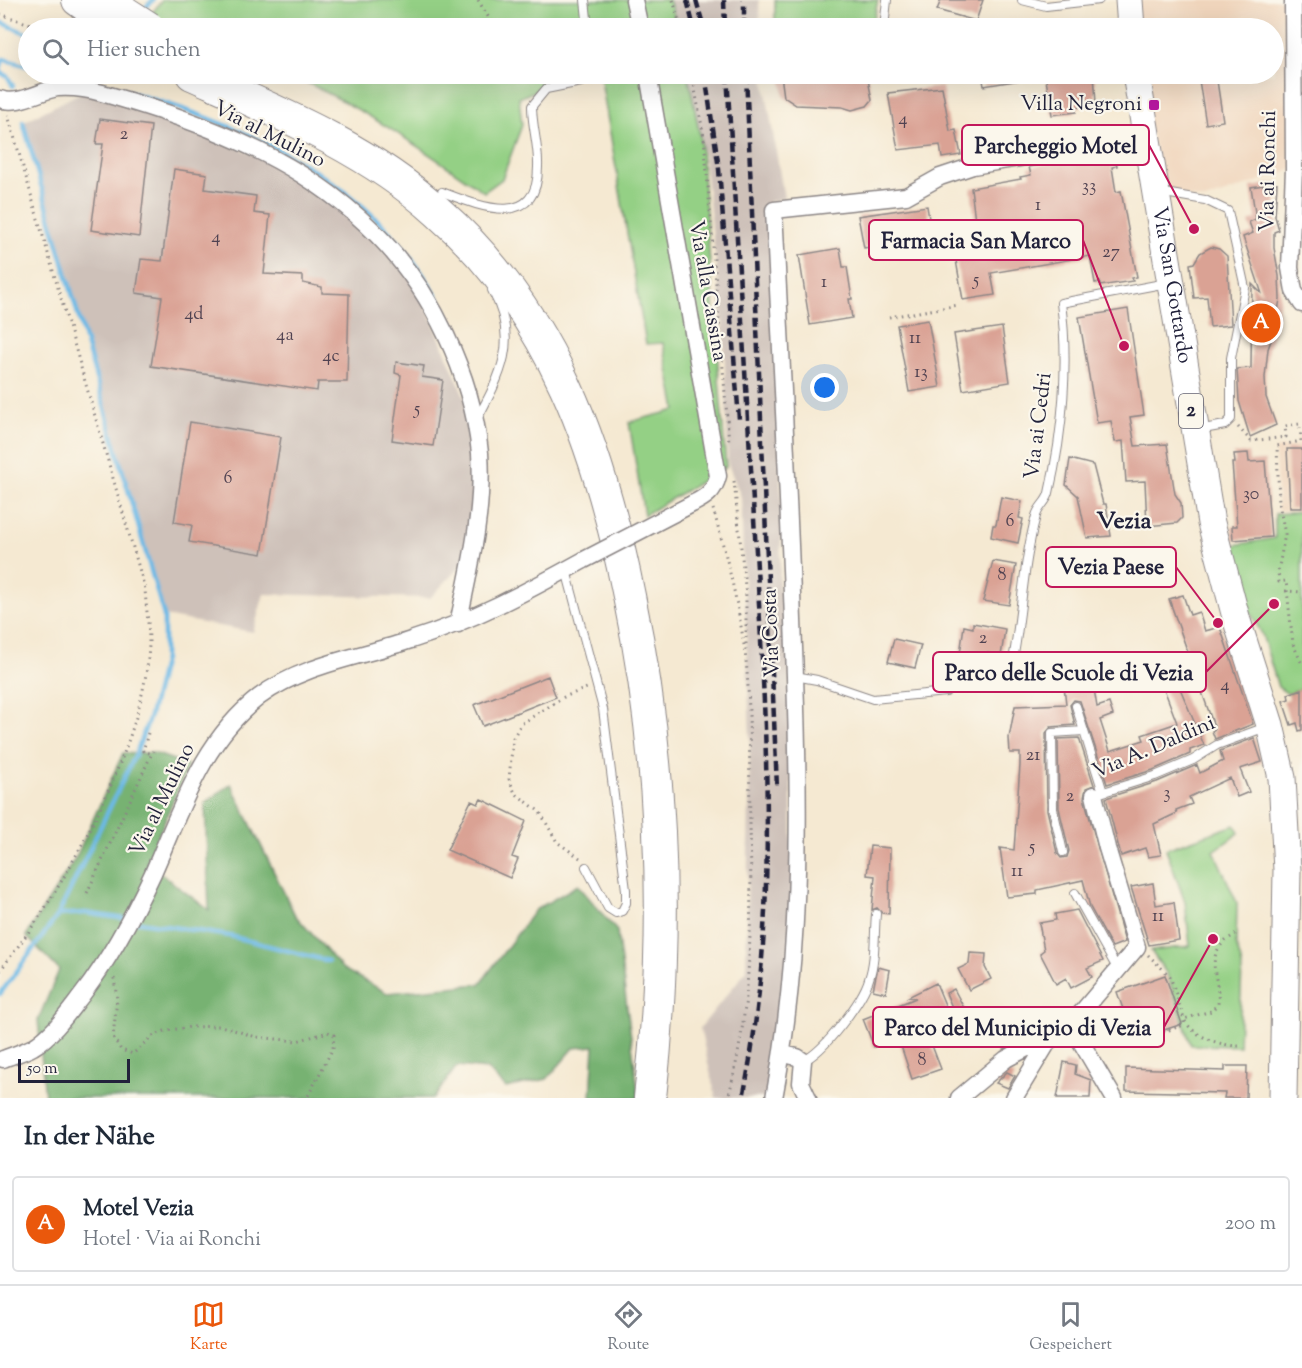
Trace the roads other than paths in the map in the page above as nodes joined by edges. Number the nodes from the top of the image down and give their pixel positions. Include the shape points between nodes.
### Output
1 (78, 0) edge
2 (585, 0) edge
3 (634, 0) edge
4 (887, 0) edge
5 (1022, 0) edge
6 (1099, 0) edge
7 (1129, 0) edge
8 (1293, 0) edge
9 (114, 14) edge
10 (586, 18) edge
11 (638, 18) edge
12 (885, 18) edge
13 (1130, 18) edge
14 (214, 84) edge
15 (257, 84) edge
16 (571, 84) edge
17 (650, 84) edge
18 (1138, 84) edge
19 (3, 100) edge
20 (1146, 136) junction
21 (1155, 192) junction
22 (440, 202) junction
23 (478, 269) dead end
24 (485, 278) dead end
25 (1170, 282) junction
26 (1302, 304) edge
27 (475, 422) junction
28 (1194, 431) junction
29 (692, 504) joint
30 (566, 570) junction
31 (458, 624) junction
32 (1013, 660) dead end
33 (795, 676) junction
34 (946, 692) dead end
35 (1076, 706) dead end
36 (1270, 725) junction
37 (1083, 731) junction
38 (1099, 794) junction
39 (1293, 797) edge
40 (1063, 852) dead end
41 (586, 867) road end
42 (1075, 893) dead end
43 (876, 914) dead end
44 (1118, 970) junction
45 (1071, 1025) junction
46 (1051, 1037) junction
47 (783, 1054) junction
48 (3, 1059) dead end
49 (803, 1061) junction
50 (650, 1098) edge
51 (669, 1098) edge
52 (774, 1098) edge
53 (808, 1098) edge
54 (958, 1098) edge
55 (1014, 1098) edge
56 (1114, 1098) edge
57 (1282, 1098) edge

1 - 9 highway
2 - 10 lane
3 - 11 street
4 - 12 lane
5 - 6 lane via 1046,6
7 - 13 main road
8 - 26 street, Via ai Ronchi via 1290,268 1294,291
14 - 22 highway via 341,143
15 - 22 highway via 382,148
16 - 22 lane via 546,89 532,106 537,185 525,203 494,210
17 - 29 street, Via alla Cassina via 717,476 715,488 708,496
18 - 20 main road, Via San Gottardo / 2
19 - 27 street, Via al Mulino via 56,88 88,89 171,113 234,137 306,176 357,214 388,244 414,278 434,308 455,355
20 - 21 main road, Via San Gottardo / 2
20 - 33 street, Via Costa via 973,166 940,177 906,196 774,210
21 - 25 main road, Via San Gottardo / 2
21 - 28 lane via 1205,200 1227,211 1245,288 1231,358 1231,419 1225,425
22 - 23 lane
22 - 50 highway via 501,279 559,368 592,448 613,523 639,641 662,849 661,970
22 - 51 highway via 466,214 509,261 562,339 605,434 639,546 670,712 681,843 682,953
24 - 27 lane via 502,316 507,343 496,382
25 - 28 main road, Via San Gottardo / 2
25 - 32 lane, Via ai Cedri via 1061,303 1065,383 1048,495 1036,514 1020,597
27 - 31 street, Via al Mulino via 480,452 479,517
28 - 36 main road, Via San Gottardo / 2 via 1221,566
29 - 30 street, Via al Mulino, bridge
30 - 31 street, Via al Mulino
30 - 41 lane via 598,683 626,890 622,911 616,914 608,908
31 - 48 street, Via al Mulino via 344,657 260,697 220,736 197,770 136,908 105,962 63,1020 33,1047
33 - 34 lane via 873,699
33 - 47 street, Via Costa via 800,807 798,901
35 - 37 lane
36 - 38 lane, Via A. Daldini via 1217,745 1155,776
36 - 39 main road, Via San Gottardo / 2
37 - 38 lane
37 - 40 lane via 1052,733 1053,809
38 - 44 street, Via A. Daldini via 1107,849 1137,947
39 - 57 main road, Via San Gottardo / 2 via 1287,870
42 - 44 lane
43 - 49 lane via 871,973 865,988 847,1016
44 - 45 street
45 - 46 street
45 - 56 street
46 - 54 street via 1006,1059
46 - 55 street
47 - 49 street
47 - 52 street, Via Costa
49 - 53 street via 801,1083

